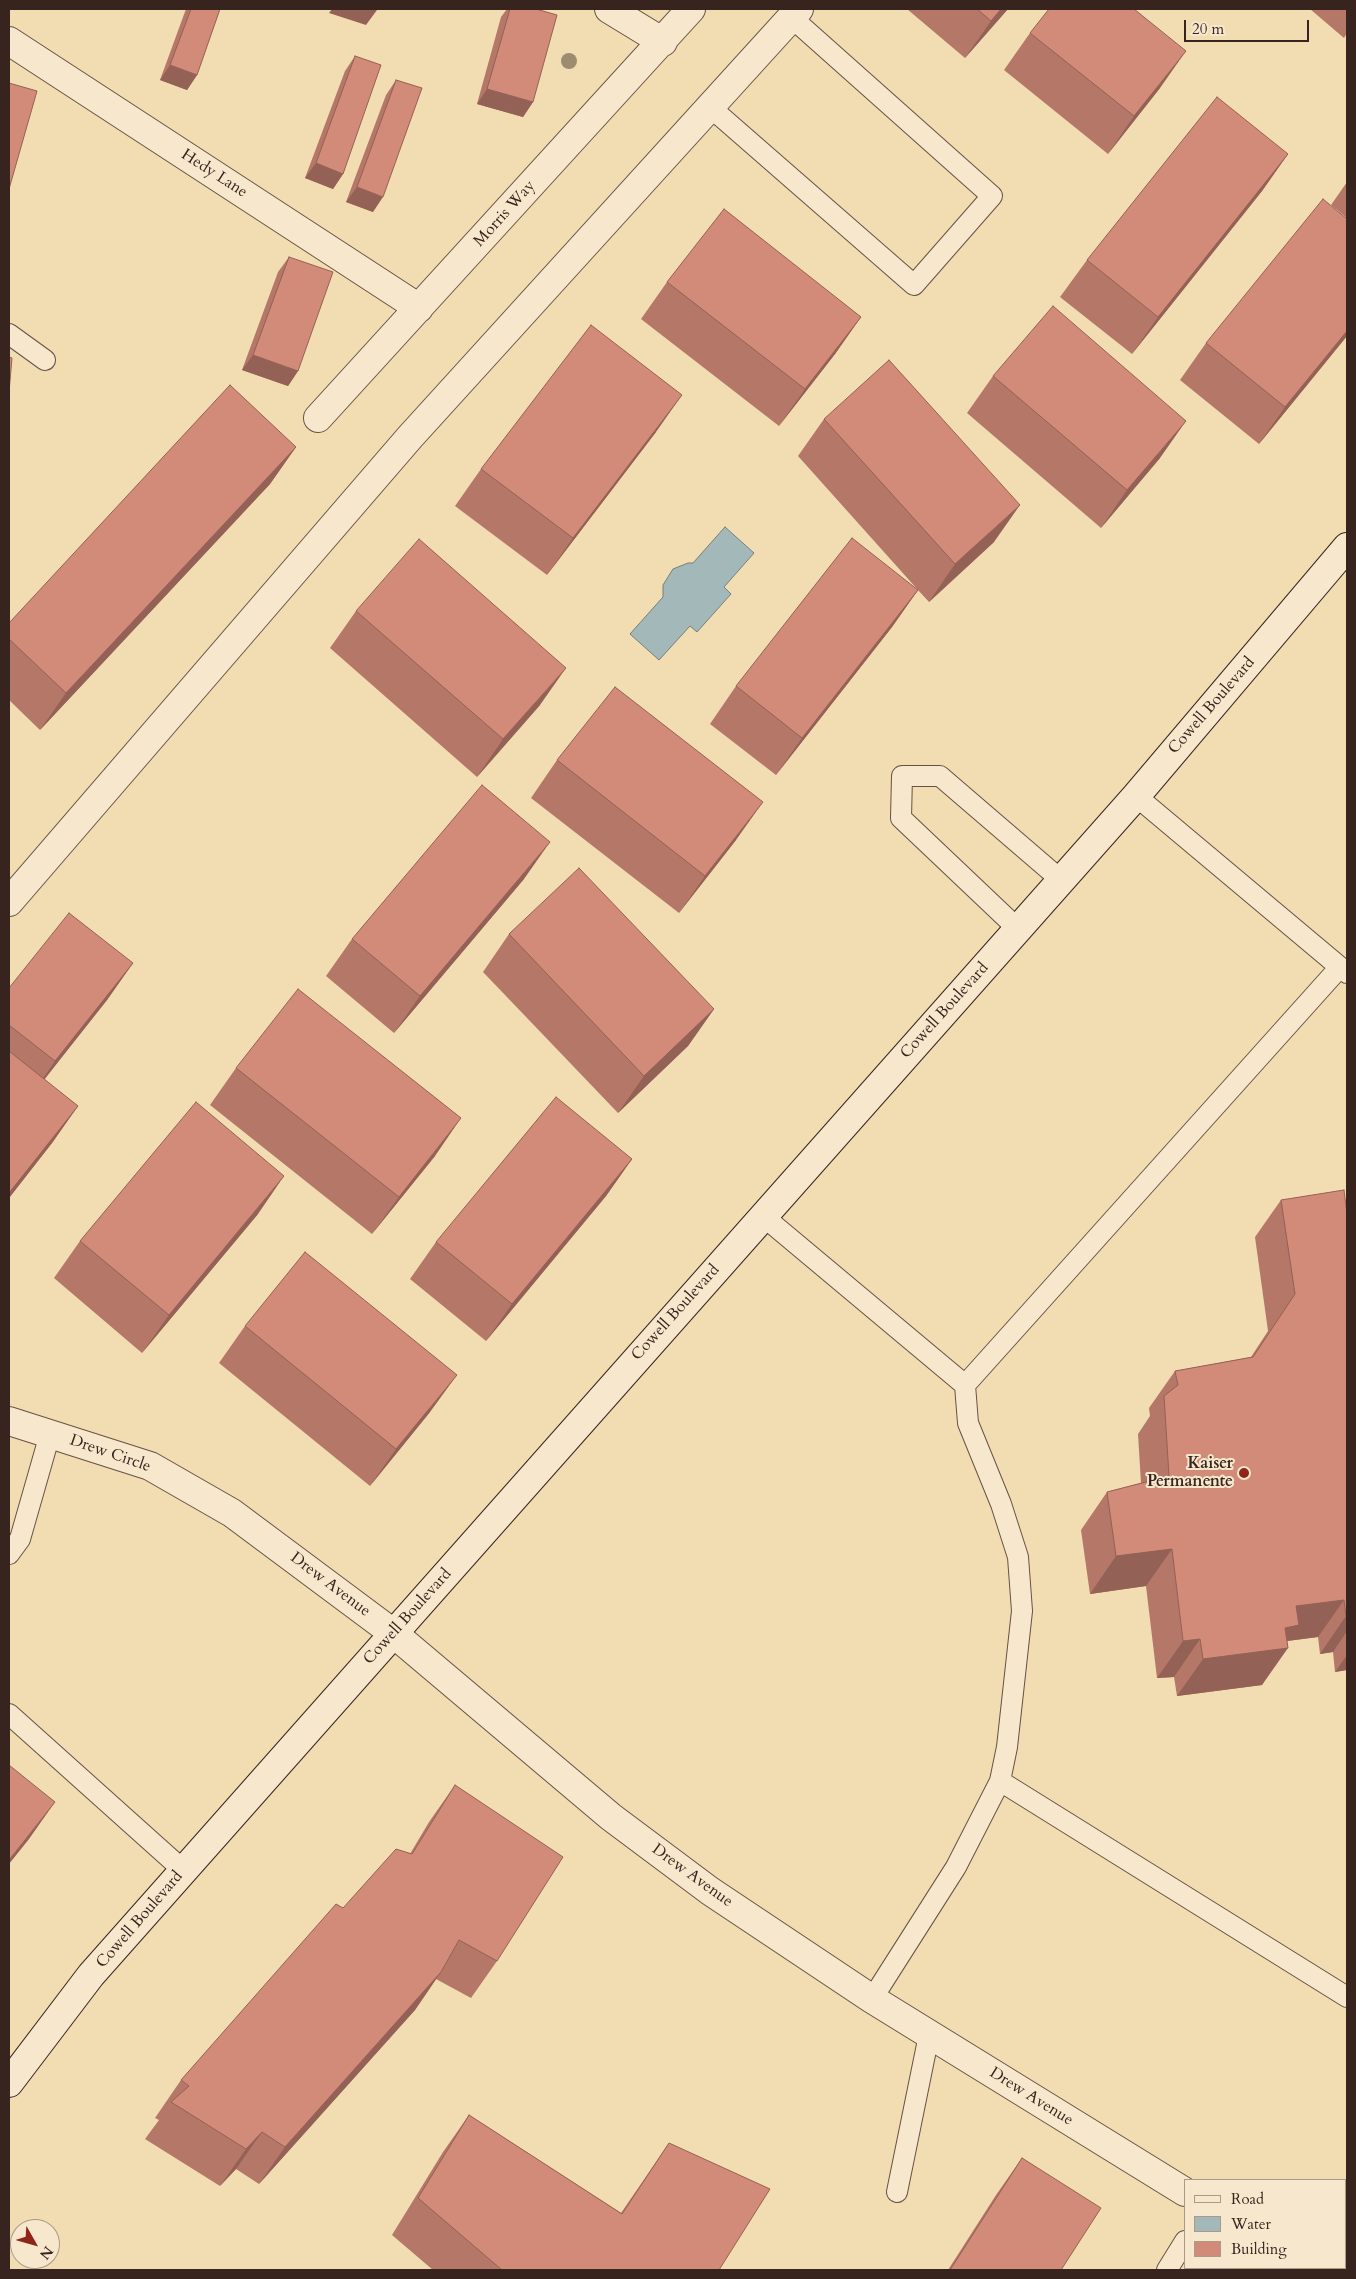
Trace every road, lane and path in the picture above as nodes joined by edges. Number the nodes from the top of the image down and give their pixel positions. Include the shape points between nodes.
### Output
1 (609, 9) edge
2 (691, 9) edge
3 (795, 13) edge
4 (9, 41) edge
5 (663, 42) junction
6 (710, 107) junction
7 (419, 308) junction
8 (9, 334) edge
9 (45, 360) dead end
10 (318, 418) dead end
11 (1347, 547) edge
12 (1136, 796) junction
13 (1061, 880) junction
14 (9, 902) edge
15 (1018, 929) junction
16 (1344, 970) edge
17 (763, 1216) junction
18 (965, 1385) junction
19 (9, 1421) edge
20 (50, 1434) junction
21 (232, 1513) joint
22 (9, 1554) edge
23 (394, 1633) junction
24 (9, 1714) edge
25 (1000, 1781) junction
26 (184, 1870) junction
27 (1347, 1998) edge
28 (872, 1999) junction
29 (930, 2035) junction
30 (9, 2083) edge
31 (1184, 2191) edge
32 (897, 2192) dead end
33 (1184, 2243) edge
34 (1167, 2270) edge

1 - 5 street
2 - 5 street, Morris Way
3 - 6 street
3 - 6 lane via 992,196 914,285
4 - 7 street, Hedy Lane
5 - 7 street, Morris Way
6 - 14 street via 410,437
7 - 10 street, Morris Way
8 - 9 lane
11 - 12 street, Cowell Boulevard
12 - 13 street, Cowell Boulevard
12 - 16 lane
13 - 15 street, Cowell Boulevard
13 - 15 lane via 940,776 902,776 900,818
15 - 17 street, Cowell Boulevard
16 - 18 lane
17 - 18 lane
17 - 23 street, Cowell Boulevard
18 - 25 lane via 968,1423 1001,1504 1018,1557 1022,1611 1007,1747
19 - 20 street, Drew Circle
20 - 21 street, Drew Circle via 150,1466
20 - 22 lane via 20,1539
21 - 23 street, Drew Avenue
23 - 26 street, Cowell Boulevard
23 - 28 street, Drew Avenue via 619,1823 710,1891
24 - 26 lane
25 - 27 lane
25 - 28 lane via 956,1867
26 - 30 street, Cowell Boulevard via 91,1975
28 - 29 street, Drew Avenue
29 - 31 street, Drew Avenue
29 - 32 lane
33 - 34 lane

